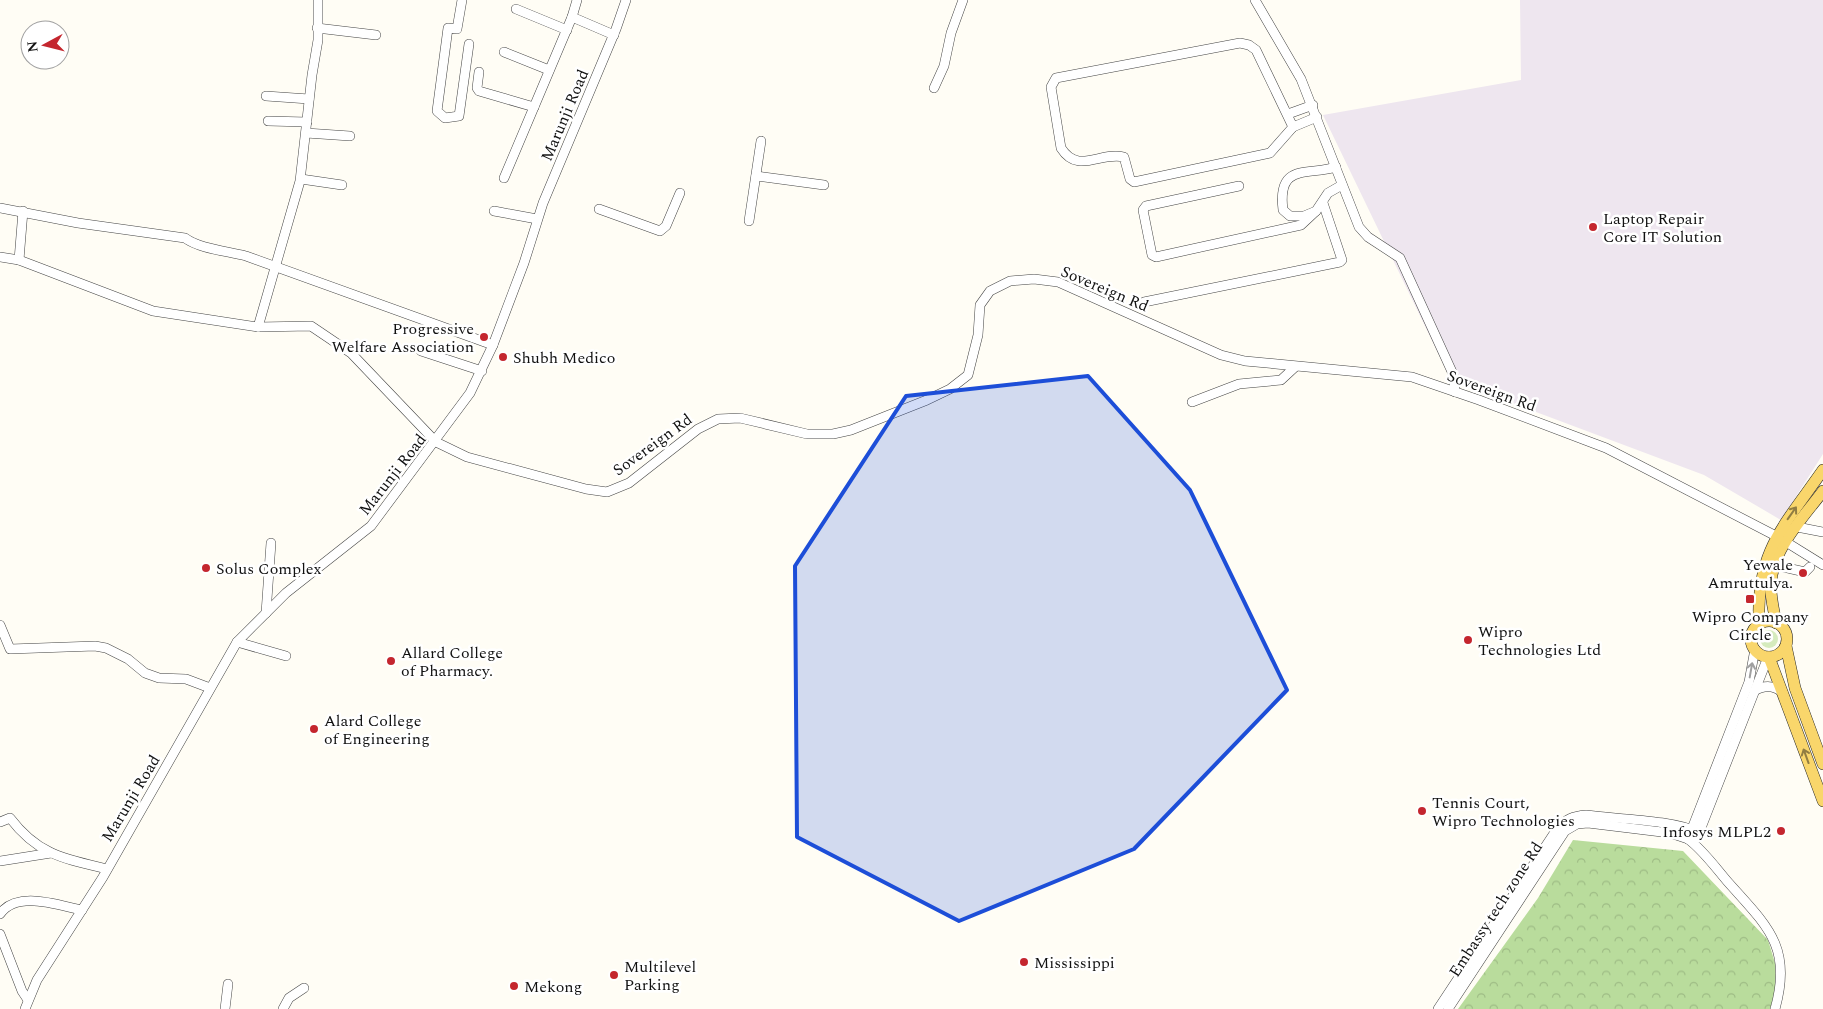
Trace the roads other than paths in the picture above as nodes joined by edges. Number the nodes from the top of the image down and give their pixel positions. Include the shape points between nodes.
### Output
1 (318, 0) edge
2 (462, 0) edge
3 (577, 0) edge
4 (626, 0) edge
5 (963, 0) edge
6 (1255, 0) edge
7 (516, 9) dead end
8 (572, 18) junction
9 (317, 28) junction
10 (567, 30) junction
11 (376, 35) dead end
12 (614, 35) junction
13 (469, 44) dead end
14 (504, 52) dead end
15 (550, 70) junction
16 (479, 72) dead end
17 (934, 88) dead end
18 (266, 96) dead end
19 (309, 100) junction
20 (1312, 105) junction
21 (534, 107) junction
22 (1288, 114) junction
23 (1317, 118) junction
24 (268, 121) dead end
25 (307, 122) junction
26 (1293, 127) junction
27 (306, 133) junction
28 (350, 136) dead end
29 (762, 141) dead end
30 (1336, 167) junction
31 (756, 176) junction
32 (301, 178) junction
33 (504, 178) dead end
34 (342, 184) dead end
35 (824, 185) dead end
36 (1342, 185) junction
37 (1239, 186) dead end
38 (680, 193) dead end
39 (1323, 203) junction
40 (0, 208) edge
41 (599, 209) dead end
42 (23, 211) junction
43 (494, 211) dead end
44 (1316, 211) junction
45 (537, 219) junction
46 (749, 221) dead end
47 (0, 257) edge
48 (19, 260) junction
49 (274, 267) junction
50 (1144, 302) dead end
51 (258, 327) junction
52 (493, 345) junction
53 (421, 351) dead end
54 (1295, 367) junction
55 (482, 371) junction
56 (1455, 392) junction
57 (1192, 402) dead end
58 (436, 442) junction
59 (1823, 470) edge
60 (1823, 491) edge
61 (1797, 527) junction
62 (1823, 532) edge
63 (1781, 539) junction
64 (271, 543) dead end
65 (1774, 565) junction
66 (1823, 565) edge
67 (1810, 567) dead end
68 (266, 613) junction
69 (1776, 623) junction
70 (0, 624) edge
71 (1759, 624) junction
72 (238, 642) junction
73 (1786, 646) junction
74 (1755, 649) junction
75 (286, 656) dead end
76 (1769, 657) junction
77 (210, 688) junction
78 (1754, 691) junction
79 (1783, 693) junction
80 (1823, 764) edge
81 (1823, 801) edge
82 (0, 822) edge
83 (1697, 832) junction
84 (1692, 841) junction
85 (51, 853) junction
86 (0, 861) edge
87 (107, 869) junction
88 (82, 910) junction
89 (0, 914) edge
90 (0, 934) edge
91 (5, 958) edge
92 (228, 984) dead end
93 (304, 988) dead end
94 (27, 1005) edge
95 (225, 1009) edge
96 (283, 1009) edge
97 (1438, 1009) edge
98 (1448, 1009) edge
99 (1776, 1009) edge

1 - 9 street
2 - 13 street via 458,29 448,28 438,112 445,118 459,116
3 - 8 street
4 - 12 street, Marunji Road
5 - 17 street via 944,66
6 - 20 street via 1301,78
7 - 10 street
8 - 10 street
8 - 12 street
9 - 11 street
9 - 19 street
10 - 15 street
12 - 45 street, Marunji Road
14 - 15 street
15 - 21 street
16 - 21 street via 479,91
18 - 19 street
19 - 25 street
20 - 22 street
20 - 23 street
21 - 33 street
22 - 26 street
22 - 26 street via 1256,50 1245,43 1056,78 1051,84 1061,148 1066,156 1079,161 1124,157 1130,179 1134,182 1270,153
23 - 26 street
23 - 30 street
24 - 25 street
25 - 27 street
27 - 28 street
27 - 32 street
29 - 31 street
30 - 36 street
30 - 44 street via 1321,171 1304,170 1291,177 1283,193 1283,210 1290,216 1304,216
31 - 35 street
31 - 46 street
32 - 34 street
32 - 49 street
36 - 39 street via 1328,193
36 - 56 street via 1358,227 1400,258 1452,374
37 - 44 street via 1146,206 1143,210 1152,255 1156,257 1301,225
38 - 41 street via 666,226 660,231
39 - 44 street
39 - 50 street via 1340,262
40 - 42 street
42 - 48 street
42 - 49 street via 78,223 185,238 196,246 213,247
43 - 45 street
45 - 52 street, Marunji Road
47 - 48 street
48 - 51 street via 153,311
49 - 51 street
49 - 52 street
51 - 58 street via 311,326 351,353
52 - 55 street, Marunji Road
53 - 55 street
54 - 56 street, Sovereign Rd via 1412,377
54 - 57 street via 1281,380 1239,384
54 - 58 street, Sovereign Rd via 1221,355 1058,282 1018,280 990,291 980,305 978,335 968,375 950,389 927,400 850,430 807,434 740,418 718,419 698,429 629,483 608,492 467,457
55 - 58 street, Marunji Road via 467,399
56 - 63 street, Sovereign Rd via 1606,448
58 - 68 street, Marunji Road via 372,526 286,593
63 -> 59 main road
60 - 61 main road
61 - 62 street
61 - 63 main road
63 - 65 main road
63 - 66 street, Sovereign Rd
63 - 71 main road via 1764,564 1760,581
64 - 68 street
65 - 67 street via 1805,572
65 - 69 main road via 1770,587
68 - 72 street, Marunji Road
69 - 71 main road
69 - 73 main road via 1786,632
70 - 77 street via 10,650 106,648 128,659 145,673 159,678 186,679
71 - 74 main road via 1752,635
72 - 75 street
72 - 77 street, Marunji Road
73 - 76 main road via 1778,655
73 - 80 main road via 1795,688
74 - 76 main road
83 -> 74 street via 1749,682
76 - 78 street
76 - 79 main road
77 - 87 street, Marunji Road
78 - 79 street via 1765,686
78 - 83 street
81 -> 79 main road
82 - 85 street via 10,818 20,832
83 - 84 street
83 - 97 street via 1586,815 1564,821
84 - 98 street, Embassy tech zone Rd via 1670,833 1588,823 1577,824 1565,831
84 - 99 street via 1776,941 1781,980
85 - 86 street
85 - 87 street via 55,857
87 - 88 street, Marunji Road
88 - 89 street via 21,900 7,905
88 - 94 street, Marunji Road via 37,980
90 - 91 street
91 - 94 street
92 - 95 street
93 - 96 street via 290,998

